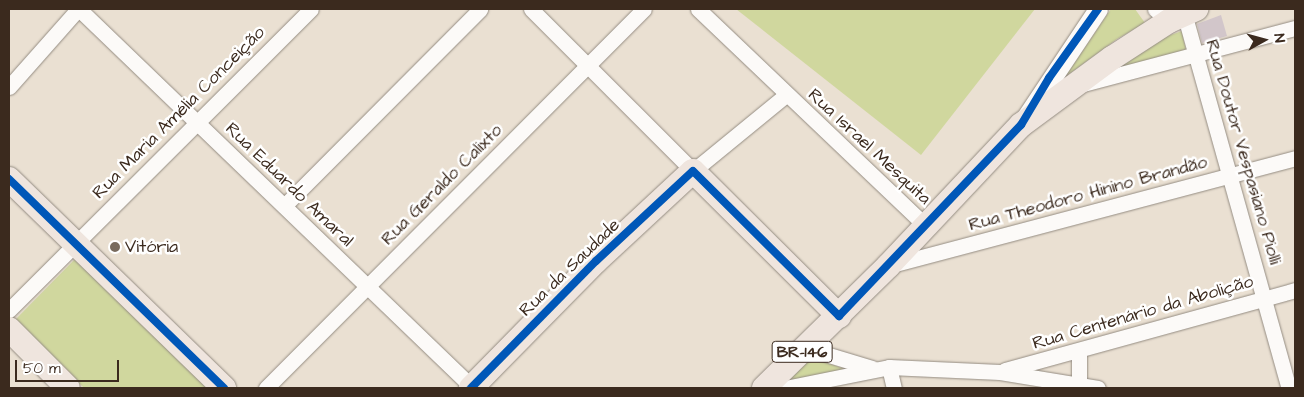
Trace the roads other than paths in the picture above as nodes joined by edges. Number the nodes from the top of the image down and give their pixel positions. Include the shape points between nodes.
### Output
1 (79, 9) edge
2 (311, 9) edge
3 (480, 9) edge
4 (531, 9) edge
5 (644, 9) edge
6 (698, 9) edge
7 (1098, 9) edge
8 (1176, 13) edge
9 (1295, 28) edge
10 (1197, 56) junction
11 (589, 64) junction
12 (9, 87) edge
13 (1070, 88) junction
14 (1042, 91) junction
15 (786, 95) junction
16 (196, 121) junction
17 (1022, 124) junction
18 (1295, 158) edge
19 (694, 171) junction
20 (1230, 176) junction
21 (9, 179) edge
22 (284, 206) junction
23 (926, 226) junction
24 (74, 244) junction
25 (889, 265) junction
26 (367, 286) junction
27 (1295, 290) edge
28 (1265, 299) junction
29 (9, 310) edge
30 (839, 316) junction
31 (9, 329) edge
32 (806, 348) junction
33 (1079, 352) junction
34 (889, 367) junction
35 (874, 368) junction
36 (1000, 372) junction
37 (1080, 385) junction
38 (68, 388) edge
39 (224, 388) edge
40 (266, 388) edge
41 (472, 388) edge
42 (764, 388) edge
43 (785, 388) edge
44 (894, 388) edge
45 (1098, 388) edge
46 (1289, 388) edge

1 - 12 street
1 - 16 street, Rua Eduardo Amaral
2 - 16 street, Rua Maria Amélia Conceição
3 - 22 street
4 - 11 street
5 - 11 street, Rua Geraldo Calixto
6 - 15 street, Rua Israel Mesquita
7 - 14 street
8 - 10 street, Rua Doutor Vespasiano Piolli
8 - 13 main road, BR-146
9 - 10 street
10 - 13 street
10 - 20 street, Rua Doutor Vespasiano Piolli
11 - 19 street
11 - 26 street, Rua Geraldo Calixto
13 - 14 street
13 - 17 main road, BR-146
14 - 17 street
15 - 19 street, Rua da Saudade
15 - 23 street, Rua Israel Mesquita
16 - 22 street, Rua Eduardo Amaral
16 - 24 street, Rua Maria Amélia Conceição
17 - 23 main road, BR-146
18 - 20 street, Rua Theodoro Hinino Brandão
19 - 30 main road
19 - 41 main road, Rua da Saudade via 596,261
20 - 25 street, Rua Theodoro Hinino Brandão
20 - 28 street, Rua Doutor Vespasiano Piolli
21 - 24 main road
22 - 26 street, Rua Eduardo Amaral
23 - 25 main road, BR-146
24 - 29 street, Rua Maria Amélia Conceição
24 - 39 main road
25 - 30 main road, BR-146
26 - 40 street, Rua Geraldo Calixto
26 - 41 street, Rua Eduardo Amaral
27 - 28 street, Rua Centenário da Abolição
28 - 33 street, Rua Centenário da Abolição
28 - 46 street, Rua Doutor Vespasiano Piolli
30 - 32 main road, BR-146
31 - 38 main road
32 - 35 street
32 - 42 main road, BR-146
33 - 36 street, Rua Centenário da Abolição
33 - 37 street
34 - 35 street
34 - 36 street
34 - 44 street
35 - 43 street
36 - 37 street
37 - 45 street

